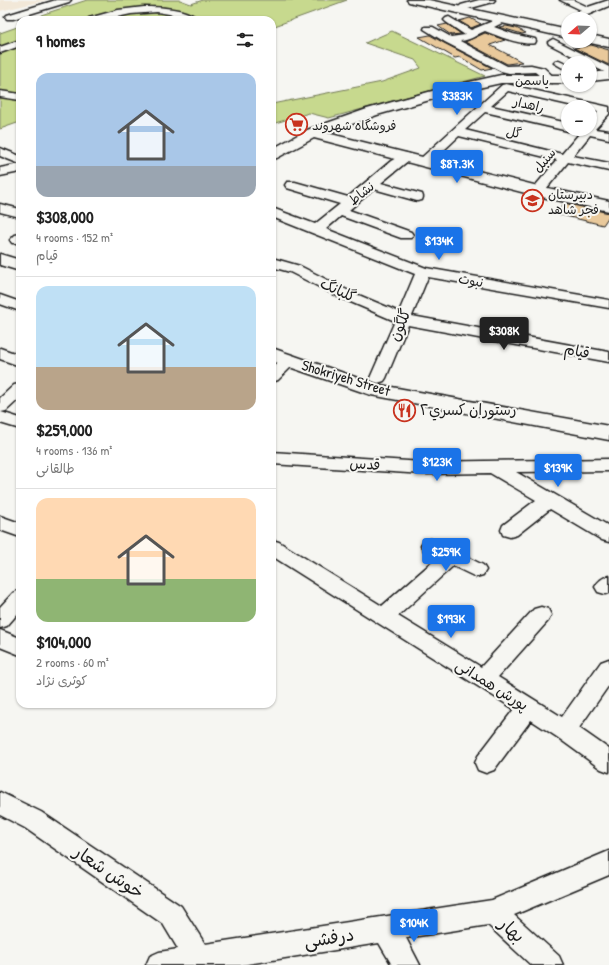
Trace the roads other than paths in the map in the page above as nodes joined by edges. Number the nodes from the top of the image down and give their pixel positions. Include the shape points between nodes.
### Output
1 (66, 0) edge
2 (413, 0) edge
3 (434, 0) edge
4 (490, 0) edge
5 (565, 0) edge
6 (606, 0) edge
7 (609, 2) edge
8 (462, 9) junction
9 (588, 10) junction
10 (584, 12) edge
11 (104, 16) edge
12 (184, 16) edge
13 (6, 19) edge
14 (449, 20) dead end
15 (503, 20) junction
16 (16, 23) edge
17 (561, 26) edge
18 (486, 28) junction
19 (429, 29) dead end
20 (561, 32) edge
21 (471, 34) junction
22 (597, 35) edge
23 (609, 38) edge
24 (449, 40) junction
25 (597, 40) edge
26 (531, 41) dead end
27 (553, 42) dead end
28 (609, 43) edge
29 (16, 44) edge
30 (0, 50) edge
31 (609, 71) edge
32 (609, 75) edge
33 (597, 76) edge
34 (561, 79) edge
35 (552, 80) junction
36 (0, 94) edge
37 (16, 96) edge
38 (563, 100) edge
39 (483, 108) junction
40 (597, 108) edge
41 (597, 119) edge
42 (561, 125) edge
43 (457, 132) junction
44 (597, 132) edge
45 (312, 133) junction
46 (609, 135) edge
47 (582, 136) edge
48 (276, 151) edge
49 (0, 152) edge
50 (406, 157) junction
51 (16, 158) edge
52 (565, 158) junction
53 (424, 162) junction
54 (609, 167) edge
55 (16, 169) edge
56 (0, 172) edge
57 (372, 184) junction
58 (291, 185) dead end
59 (537, 191) junction
60 (417, 197) dead end
61 (344, 206) junction
62 (609, 206) edge
63 (0, 208) edge
64 (16, 212) edge
65 (276, 214) edge
66 (317, 230) junction
67 (406, 235) dead end
68 (16, 245) edge
69 (0, 248) edge
70 (0, 259) edge
71 (276, 263) edge
72 (16, 265) edge
73 (423, 272) junction
74 (0, 299) edge
75 (609, 304) edge
76 (16, 305) edge
77 (403, 319) junction
78 (276, 343) edge
79 (0, 353) edge
80 (281, 357) edge
81 (609, 357) edge
82 (16, 359) edge
83 (276, 368) edge
84 (378, 378) junction
85 (16, 393) edge
86 (0, 407) edge
87 (0, 417) edge
88 (609, 421) edge
89 (16, 423) edge
90 (609, 433) edge
91 (276, 458) edge
92 (607, 464) edge
93 (492, 466) junction
94 (549, 500) junction
95 (0, 523) edge
96 (16, 529) edge
97 (510, 530) dead end
98 (609, 536) edge
99 (431, 546) dead end
100 (276, 548) edge
101 (451, 557) junction
102 (476, 570) dead end
103 (16, 602) edge
104 (541, 615) dead end
105 (384, 616) junction
106 (0, 620) edge
107 (0, 638) edge
108 (16, 645) edge
109 (609, 668) edge
110 (483, 679) junction
111 (528, 707) junction
112 (564, 730) junction
113 (609, 762) edge
114 (486, 763) dead end
115 (0, 803) edge
116 (609, 864) edge
117 (492, 912) junction
118 (386, 929) junction
119 (202, 962) edge
120 (159, 965) edge
121 (407, 965) edge
122 (550, 965) edge

1 - 13 street
2 - 8 main road
3 - 8 main road
4 - 8 street
5 - 9 street
6 - 7 street
7 - 9 street
8 - 15 main road
8 - 17 main road
9 - 10 street
11 - 12 street via 136,9 174,12
13 - 16 street
14 - 21 street
15 - 18 street
15 - 20 main road
18 - 21 street
18 - 26 street
19 - 24 street
21 - 24 street via 469,37
22 - 23 main road
24 - 35 street via 505,69 541,70
25 - 28 main road
27 - 31 street
29 - 30 street
32 - 33 main road
34 - 35 main road, یاسمن
35 - 45 main road, یاسمن via 501,79 404,103
36 - 37 street
38 - 39 street, سنبل via 506,87
39 - 42 street, راهدار
39 - 43 street
40 - 41 street, سنبل via 606,110
43 - 52 street, گل
43 - 53 street
44 - 46 street
45 - 48 main road, یاسمن
45 - 50 main road
47 - 52 street, سنبل
49 - 51 street
50 - 53 main road
50 - 57 street, نشاط
52 - 54 street, گل
52 - 59 street, سنبل
53 - 59 main road
55 - 56 street
57 - 60 street
57 - 61 street, نشاط
58 - 61 street
59 - 62 main road
61 - 66 street, نشاط
61 - 67 street
63 - 64 street
65 - 66 street, نبوت
66 - 73 street, نبوت
68 - 69 main road
70 - 72 main road
71 - 77 street, گلبانگ via 295,269 344,294
73 - 75 street, نبوت
73 - 77 street, گلگون
74 - 76 street
77 - 81 street, قیام
77 - 84 street, گلگون
78 - 84 main road, Shokriyeh Street
79 - 82 street
80 - 83 street
80 - 90 main road, Shokriyeh Street via 371,389
84 - 88 main road, Shokriyeh Street
85 - 86 street
87 - 89 street
91 - 93 street, قدس via 423,468
92 - 93 street, قدس
93 - 94 street
94 - 97 street
94 - 98 street
95 - 96 street
99 - 101 street
100 - 105 street, پورش همدانی
101 - 102 street
101 - 105 street
103 - 106 street
104 - 110 street
105 - 110 street, پورش همدانی
107 - 108 street
109 - 112 street
110 - 111 street, پورش همدانی
111 - 112 street, پورش همدانی
111 - 114 street
112 - 113 street, پورش همدانی
115 - 119 street, خوش شعار via 34,820 172,915
116 - 117 street, درفشی
117 - 118 street, درفشی
117 - 122 street, بهار
118 - 119 street, درفشی
118 - 121 street
119 - 120 street, درفشی

